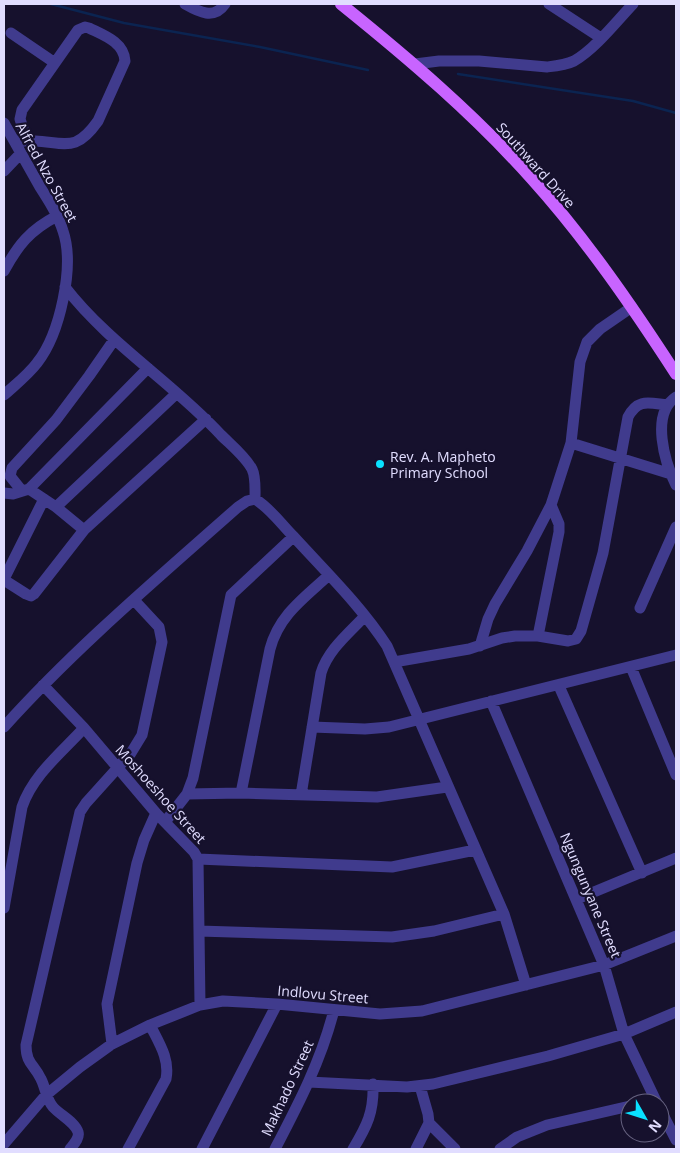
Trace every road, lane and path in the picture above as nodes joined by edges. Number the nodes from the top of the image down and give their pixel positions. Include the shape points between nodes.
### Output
1 (185, 4) edge
2 (226, 4) edge
3 (342, 4) edge
4 (549, 4) edge
5 (633, 4) edge
6 (11, 32) dead end
7 (601, 38) junction
8 (55, 63) junction
9 (415, 64) junction
10 (4, 124) edge
11 (27, 141) junction
12 (15, 142) junction
13 (21, 153) junction
14 (4, 171) edge
15 (57, 216) junction
16 (4, 271) edge
17 (65, 287) junction
18 (632, 307) junction
19 (114, 340) junction
20 (148, 368) junction
21 (676, 374) edge
22 (178, 393) junction
23 (4, 395) edge
24 (676, 397) edge
25 (667, 405) junction
26 (206, 419) junction
27 (571, 443) junction
28 (619, 459) junction
29 (671, 474) junction
30 (676, 485) edge
31 (25, 490) junction
32 (4, 493) edge
33 (44, 499) junction
34 (255, 499) junction
35 (551, 505) junction
36 (56, 507) junction
37 (676, 527) edge
38 (84, 530) junction
39 (293, 537) junction
40 (329, 575) junction
41 (4, 580) edge
42 (134, 600) junction
43 (640, 608) dead end
44 (365, 616) junction
45 (538, 636) junction
46 (480, 646) junction
47 (676, 655) edge
48 (394, 662) junction
49 (631, 667) junction
50 (43, 685) junction
51 (559, 686) junction
52 (491, 701) junction
53 (418, 718) junction
54 (4, 727) edge
55 (312, 727) junction
56 (84, 728) junction
57 (117, 768) junction
58 (676, 776) edge
59 (447, 787) junction
60 (240, 793) junction
61 (187, 794) junction
62 (300, 795) junction
63 (156, 813) junction
64 (165, 822) junction
65 (475, 850) junction
66 (198, 860) junction
67 (675, 862) edge
68 (642, 873) junction
69 (577, 899) junction
70 (4, 908) edge
71 (504, 914) junction
72 (199, 931) junction
73 (676, 936) edge
74 (604, 964) junction
75 (526, 985) junction
76 (277, 1004) junction
77 (200, 1005) junction
78 (334, 1010) junction
79 (676, 1012) edge
80 (150, 1025) junction
81 (624, 1034) junction
82 (112, 1044) junction
83 (309, 1082) junction
84 (373, 1084) junction
85 (420, 1086) junction
86 (652, 1093) edge
87 (46, 1095) junction
88 (620, 1108) edge
89 (429, 1123) junction
90 (670, 1129) edge
91 (8, 1132) edge
92 (676, 1140) edge
93 (4, 1144) edge
94 (70, 1149) edge
95 (128, 1149) edge
96 (202, 1149) edge
97 (275, 1149) edge
98 (353, 1149) edge
99 (416, 1149) edge
100 (455, 1149) edge
101 (500, 1149) edge

1 - 2 street via 211,14
3 - 9 main road, Southward Drive
4 - 7 street
5 - 7 street
6 - 8 street
7 - 9 street via 573,61 554,66 465,61
8 - 11 street via 22,110 20,119
8 - 11 street via 75,34 85,27 116,42 125,56 124,67 98,121 84,138 67,145
9 - 18 main road, Southward Drive via 532,179
10 - 12 street, Alfred Nzo Street
11 - 12 street
12 - 13 street, Alfred Nzo Street
13 - 14 street
13 - 15 street, Alfred Nzo Street
15 - 16 street via 26,237
15 - 17 street, Alfred Nzo Street via 67,251
17 - 19 street
17 - 23 street, Alfred Nzo Street via 53,335 45,352
18 - 21 main road, Southward Drive
18 - 27 street via 587,342 580,362
19 - 20 street
19 - 31 street via 56,420 12,468 10,476
20 - 22 street
20 - 31 street
22 - 26 street
22 - 36 street
24 - 25 street
25 - 28 street via 646,402 635,406 626,422
25 - 29 street via 662,432 664,456
26 - 34 street via 252,469
26 - 38 street
27 - 28 street
27 - 35 street
28 - 29 street
28 - 45 street via 603,553 579,636 568,642
29 - 30 street
31 - 32 street
31 - 33 street
33 - 36 street
33 - 41 street
34 - 39 street
34 - 42 street via 238,506
35 - 45 street via 559,532
35 - 46 street via 495,604
36 - 38 street
37 - 43 street
38 - 41 street via 32,596
39 - 40 street
39 - 61 street via 231,595
40 - 44 street
40 - 60 street via 276,630
42 - 50 street
42 - 57 street via 159,627 162,642 142,735
44 - 48 street
44 - 55 street via 324,663
45 - 46 street via 508,637
46 - 48 street
47 - 49 street
48 - 53 street
49 - 51 street
49 - 58 street
50 - 54 street
50 - 56 street, Moshoeshoe Street
51 - 52 street
51 - 68 street
52 - 53 street
52 - 69 street, Ngungunyane Street
53 - 55 street via 377,728
53 - 59 street
55 - 62 street
56 - 57 street, Moshoeshoe Street
56 - 70 street via 26,794
57 - 63 street, Moshoeshoe Street
57 - 87 street via 86,803 76,823 26,1045 28,1060 41,1079
59 - 62 street via 377,797
59 - 65 street
60 - 61 street
60 - 62 street
61 - 64 street
63 - 64 street, Moshoeshoe Street
63 - 82 street via 137,863 107,1004
64 - 66 street, Moshoeshoe Street
65 - 66 street via 392,867
65 - 71 street
66 - 72 street, Moshoeshoe Street
67 - 68 street
68 - 69 street
69 - 74 street, Ngungunyane Street
71 - 72 street via 421,934 392,937
71 - 75 street
72 - 77 street, Moshoeshoe Street
73 - 74 street, Indlovu Street
74 - 75 street, Indlovu Street
74 - 81 street, Ngungunyane Street
75 - 78 street, Indlovu Street via 422,1011 380,1014
76 - 77 street, Indlovu Street via 222,1002
76 - 78 street, Indlovu Street
76 - 96 street
77 - 80 street, Indlovu Street
78 - 83 street, Makhado Street via 325,1044
79 - 81 street
80 - 82 street, Indlovu Street
80 - 95 street via 167,1059 168,1068 166,1079
81 - 85 street via 548,1056
81 - 86 street, Ngungunyane Street
82 - 87 street, Indlovu Street
83 - 84 street
83 - 97 street, Makhado Street
84 - 85 street
84 - 98 street via 370,1117
85 - 89 street
87 - 91 street, Indlovu Street
87 - 94 street via 53,1107 78,1132
88 - 101 street via 547,1125 517,1137
89 - 99 street
89 - 100 street
90 - 92 street, Ngungunyane Street
91 - 93 street, Indlovu Street

